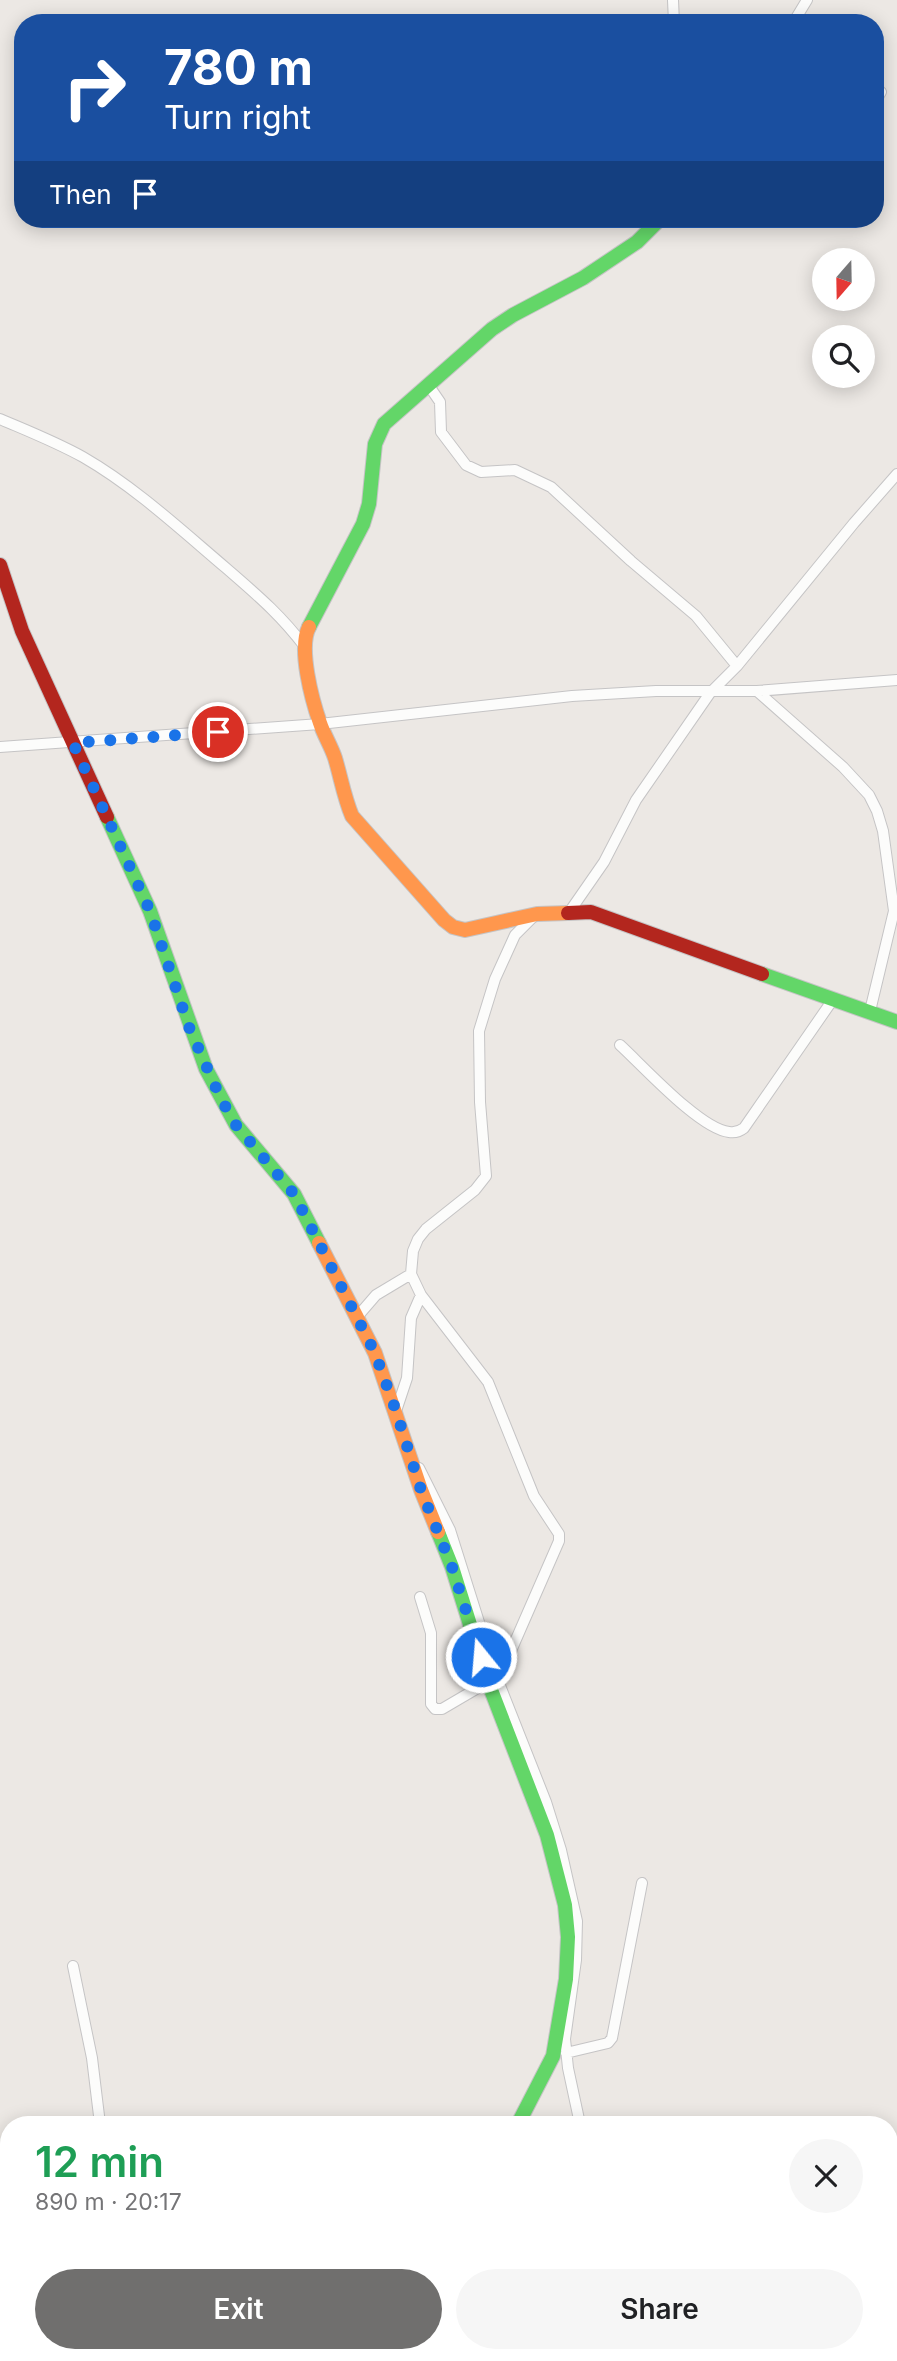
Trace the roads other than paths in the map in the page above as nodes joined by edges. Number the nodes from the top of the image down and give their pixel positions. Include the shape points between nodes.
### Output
1 (651, 228) edge
2 (429, 386) junction
3 (0, 419) edge
4 (897, 474) edge
5 (0, 565) edge
6 (305, 646) junction
7 (737, 666) junction
8 (897, 680) edge
9 (757, 691) junction
10 (710, 693) junction
11 (320, 724) junction
12 (73, 743) junction
13 (0, 747) edge
14 (570, 911) junction
15 (537, 914) junction
16 (834, 998) junction
17 (870, 1010) junction
18 (897, 1022) edge
19 (620, 1045) dead end
20 (411, 1274) junction
21 (421, 1295) junction
22 (357, 1317) junction
23 (396, 1411) junction
24 (420, 1597) dead end
25 (492, 1678) junction
26 (642, 1883) dead end
27 (74, 1966) dead end
28 (566, 2053) junction
29 (99, 2116) edge
30 (522, 2116) edge
31 (578, 2116) edge

1 - 2 street via 583,278 492,329
2 - 6 street via 379,433 363,524 307,628
2 - 7 street via 440,402 439,426 444,438 466,465 481,472 515,470 551,487 696,616
3 - 6 street via 83,457 178,525 283,618
4 - 7 street
5 - 12 street via 22,631
6 - 11 street
7 - 10 street
8 - 9 street
9 - 10 street
9 - 17 street via 843,767 877,811 894,911
10 - 11 street via 572,696
10 - 14 street via 636,800 604,862
11 - 12 street
11 - 15 street via 352,816 444,920 466,930
12 - 13 street
12 - 22 street via 150,911 189,1027 216,1089 236,1125 294,1194
14 - 15 street
14 - 16 street via 602,915
15 - 20 street via 515,935 479,1031 486,1176 418,1239 412,1251
16 - 17 street
16 - 19 street via 744,1128 736,1132 724,1131 694,1114
17 - 18 street
20 - 21 street
20 - 22 street via 376,1295
21 - 23 street via 411,1318 407,1378
21 - 25 street via 488,1382 534,1496 559,1535 507,1660
22 - 23 street
23 - 25 street
24 - 25 street via 431,1633 431,1704 435,1709
25 - 28 street via 546,1802 577,1921
25 - 30 street via 547,1835 565,1905 568,1937 553,2056
26 - 28 street via 612,2038 608,2043
27 - 29 street
28 - 31 street

